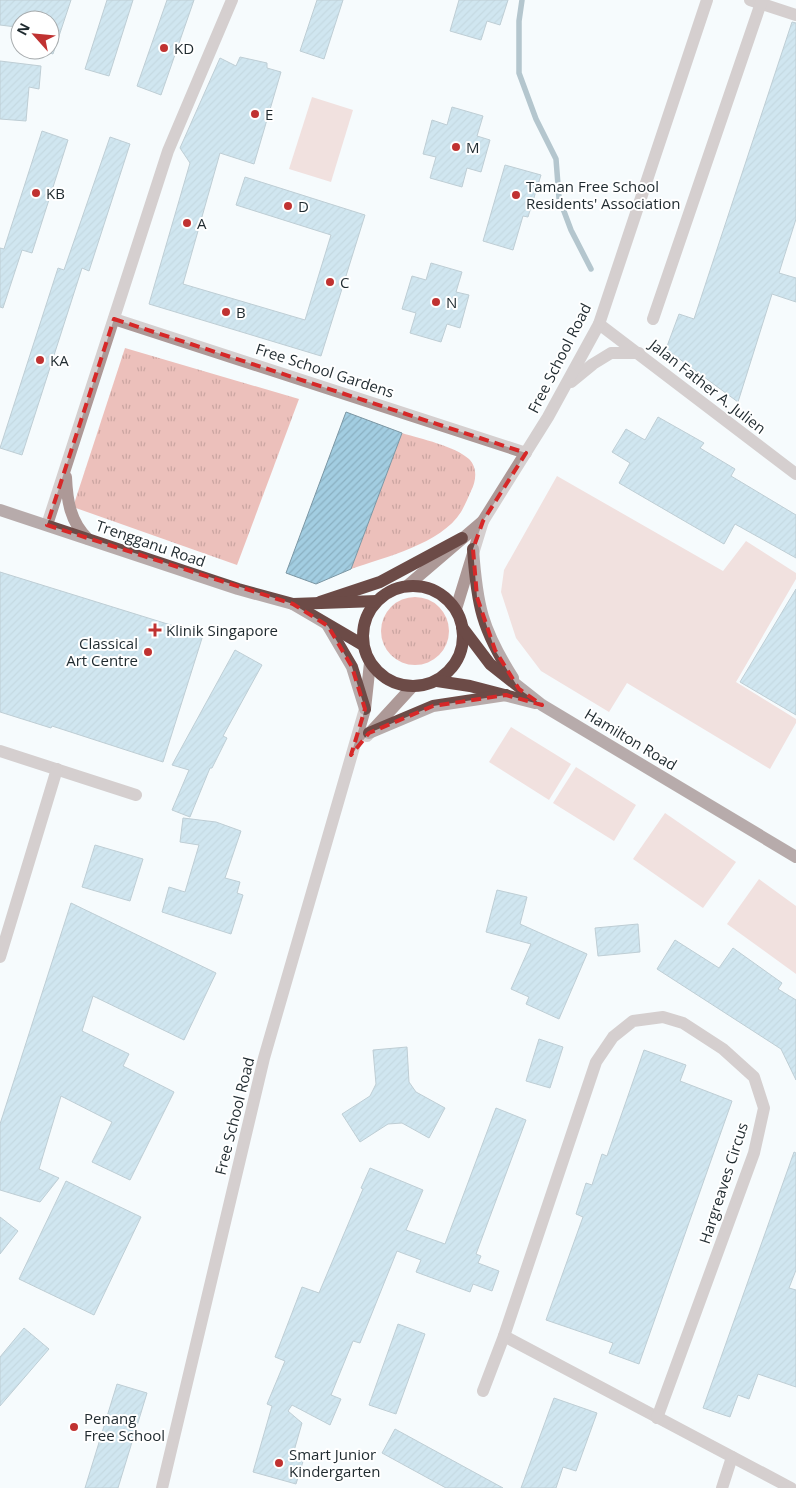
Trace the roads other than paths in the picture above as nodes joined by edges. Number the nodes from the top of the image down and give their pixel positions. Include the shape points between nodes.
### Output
1 (232, 0) edge
2 (708, 0) edge
3 (758, 1) edge
4 (796, 15) edge
5 (114, 319) junction
6 (653, 319) dead end
7 (599, 324) junction
8 (639, 352) junction
9 (566, 386) junction
10 (526, 453) junction
11 (65, 470) junction
12 (796, 474) edge
13 (0, 510) edge
14 (483, 521) junction
15 (47, 525) junction
16 (462, 538) junction
17 (88, 539) junction
18 (474, 549) junction
19 (407, 586) junction
20 (377, 601) junction
21 (320, 602) junction
22 (292, 604) junction
23 (456, 609) junction
24 (328, 626) junction
25 (462, 627) junction
26 (363, 644) junction
27 (370, 663) junction
28 (437, 681) junction
29 (412, 687) junction
30 (519, 689) junction
31 (506, 695) junction
32 (542, 705) junction
33 (365, 709) junction
34 (369, 733) junction
35 (0, 750) edge
36 (351, 755) junction
37 (57, 769) junction
38 (136, 795) dead end
39 (796, 857) edge
40 (3, 936) edge
41 (0, 957) edge
42 (504, 1336) junction
43 (483, 1391) dead end
44 (657, 1418) junction
45 (732, 1457) junction
46 (162, 1488) edge
47 (722, 1488) edge
48 (791, 1488) edge

1 - 5 street via 176,129
2 - 7 street, Free School Road
3 - 4 street
3 - 6 street
5 - 10 street, Free School Gardens
5 - 11 street
7 - 8 street, Jalan Father A. Julien
7 - 9 street, Free School Road
8 - 9 street via 611,354
8 - 12 street, Jalan Father A. Julien
9 - 10 street, Free School Road
10 - 14 street, Free School Road
11 - 15 street
11 - 17 street via 68,506
13 - 15 main road, Trengganu Road
14 - 16 street, Free School Road
14 - 18 street, Free School Road
15 - 17 main road, Trengganu Road
16 - 19 street, Free School Road
16 - 21 main road via 380,582
17 - 22 main road, Trengganu Road
18 - 23 street, Free School Road
18 - 30 main road via 477,597 484,625
19 - 20 main road via 391,591
19 - 23 main road via 435,591
20 - 21 main road, Trengganu Road
20 - 26 main road via 366,621
21 - 22 main road, Trengganu Road
22 - 24 main road, Trengganu Road
23 - 25 main road
24 - 26 main road, Trengganu Road
24 - 33 main road via 352,667
25 - 28 main road via 463,643 458,658
25 - 30 main road via 490,664
26 - 27 main road
27 - 29 main road via 381,676 395,684
27 - 33 street, Free School Road
28 - 29 main road
28 - 31 main road, Hamilton Road
29 - 34 street, Free School Road
30 - 32 main road
31 - 32 main road, Hamilton Road
31 - 34 main road via 433,706
32 - 39 main road, Hamilton Road
33 - 36 street, Free School Road
34 - 36 street, Free School Road
35 - 37 street
36 - 46 street, Free School Road via 264,1058
37 - 38 street
37 - 40 street
40 - 41 street
42 - 43 street, Hargreaves Circus
42 - 44 street
42 - 44 street, Hargreaves Circus via 596,1062 613,1037 633,1021 663,1017 683,1023 723,1050 754,1077 764,1108 754,1153
44 - 45 street
45 - 47 street
45 - 48 street

